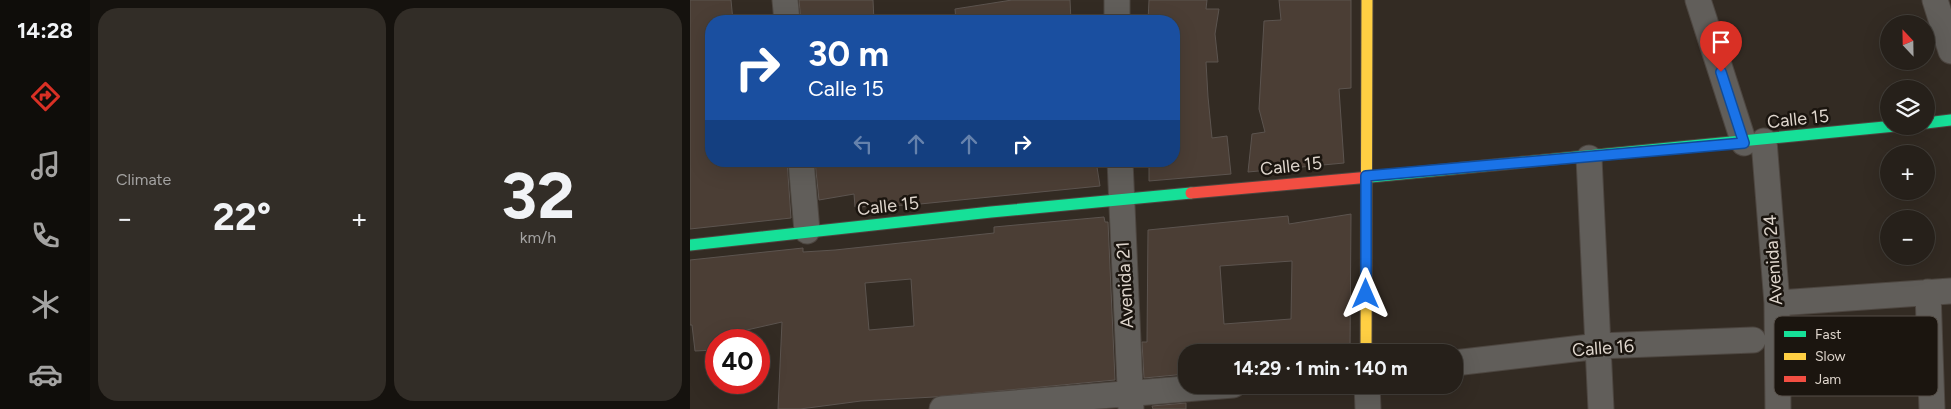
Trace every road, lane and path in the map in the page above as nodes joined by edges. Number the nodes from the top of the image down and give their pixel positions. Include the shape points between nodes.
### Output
1 (785, 0) edge
2 (1117, 0) edge
3 (1367, 0) edge
4 (1698, 0) edge
5 (1935, 0) edge
6 (786, 15) edge
7 (1117, 15) edge
8 (1951, 51) edge
9 (1951, 120) edge
10 (1935, 122) edge
11 (1880, 128) edge
12 (1754, 142) junction
13 (1589, 158) junction
14 (801, 167) edge
15 (1120, 167) edge
16 (1366, 176) junction
17 (1121, 200) junction
18 (807, 231) junction
19 (690, 245) edge
20 (1940, 291) edge
21 (1777, 302) junction
22 (1777, 316) edge
23 (1938, 320) edge
24 (1753, 340) dead end
25 (1366, 344) edge
26 (1599, 346) junction
27 (1463, 362) edge
28 (1178, 394) edge
29 (1367, 394) edge
30 (1778, 396) edge
31 (1933, 396) edge
32 (1131, 401) edge
33 (942, 409) edge
34 (1368, 409) edge
35 (1601, 409) edge
36 (1778, 409) edge
37 (1932, 409) edge

1 - 6 street
2 - 7 street
3 - 16 street
4 - 12 street, Avenida 24
5 - 8 street
9 - 10 street
11 - 12 street, Calle 15
12 - 13 street, Calle 15
12 - 21 street, Avenida 24
13 - 16 street, Calle 15
13 - 26 street
14 - 18 street
15 - 17 street, Avenida 21
16 - 17 street, Calle 15
16 - 25 street
17 - 18 street, Calle 15
17 - 32 street, Avenida 21
18 - 19 street, Calle 15
20 - 21 street
20 - 23 street
21 - 22 street, Avenida 24
24 - 26 street, Calle 16
26 - 27 street, Calle 16
26 - 35 street
28 - 32 street
29 - 34 street
30 - 36 street, Avenida 24
31 - 37 street
32 - 33 street

